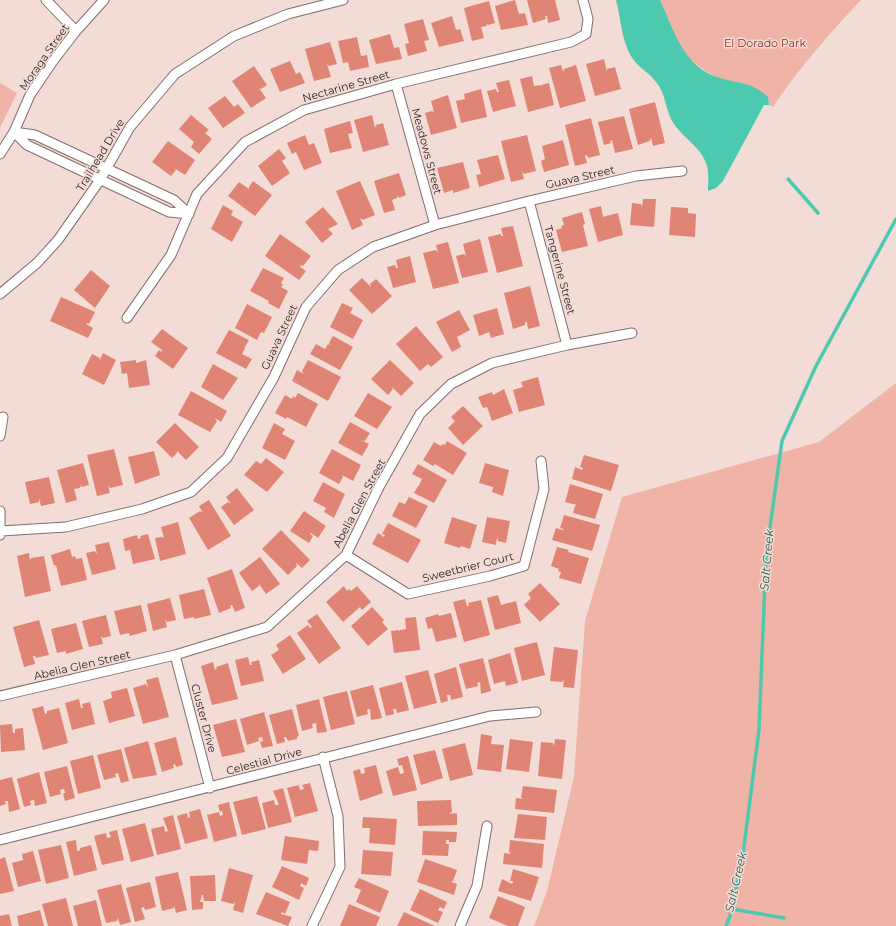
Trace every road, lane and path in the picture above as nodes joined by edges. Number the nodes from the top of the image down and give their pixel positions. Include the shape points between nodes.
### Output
1 (46, 0) edge
2 (104, 0) edge
3 (302, 0) edge
4 (343, 0) edge
5 (583, 0) edge
6 (305, 10) junction
7 (76, 31) junction
8 (396, 84) junction
9 (14, 132) junction
10 (0, 154) edge
11 (106, 169) junction
12 (682, 171) dead end
13 (100, 180) junction
14 (529, 201) junction
15 (189, 214) junction
16 (435, 225) junction
17 (0, 294) edge
18 (127, 318) dead end
19 (632, 333) dead end
20 (568, 345) junction
21 (3, 417) dead end
22 (0, 436) edge
23 (541, 462) dead end
24 (0, 511) edge
25 (0, 533) edge
26 (346, 556) junction
27 (175, 655) junction
28 (0, 696) edge
29 (536, 712) dead end
30 (324, 757) junction
31 (210, 788) junction
32 (487, 826) dead end
33 (0, 840) edge
34 (312, 926) edge
35 (460, 926) edge

1 - 7 street
2 - 7 street, Moraga Street
3 - 6 street
4 - 6 street, Trailhead Drive
5 - 8 street, Nectarine Street via 588,19 586,34 571,42
6 - 11 street, Trailhead Drive via 288,14 234,36 175,74 130,127
7 - 9 street, Moraga Street via 30,95
8 - 15 street, Nectarine Street via 304,110 245,142 197,194
8 - 16 street, Meadows Street
9 - 10 street, Moraga Street
9 - 11 street via 34,134
9 - 13 street via 27,145
11 - 13 street, Trailhead Drive
11 - 15 street via 174,200
12 - 14 street, Guava Street via 636,176
13 - 15 street via 169,212
13 - 17 street, Trailhead Drive via 58,240 37,263
14 - 16 street, Guava Street
14 - 20 street, Tangerine Street
15 - 18 street, Nectarine Street via 171,255
16 - 25 street, Guava Street via 373,248 338,270 306,307 274,377 227,458 191,492 142,509 66,527
19 - 20 street, Abelia Glen Street
20 - 26 street, Abelia Glen Street via 492,363 451,384 420,414
21 - 22 street
23 - 26 street, Sweetbrier Court via 544,489 524,566 408,594
24 - 25 street
26 - 27 street, Abelia Glen Street via 267,627
27 - 28 street, Abelia Glen Street
27 - 31 street, Cluster Drive
29 - 30 street, Celestial Drive via 490,716
30 - 31 street, Celestial Drive
30 - 34 street via 338,816 340,867
31 - 33 street, Celestial Drive
32 - 35 street via 477,886

